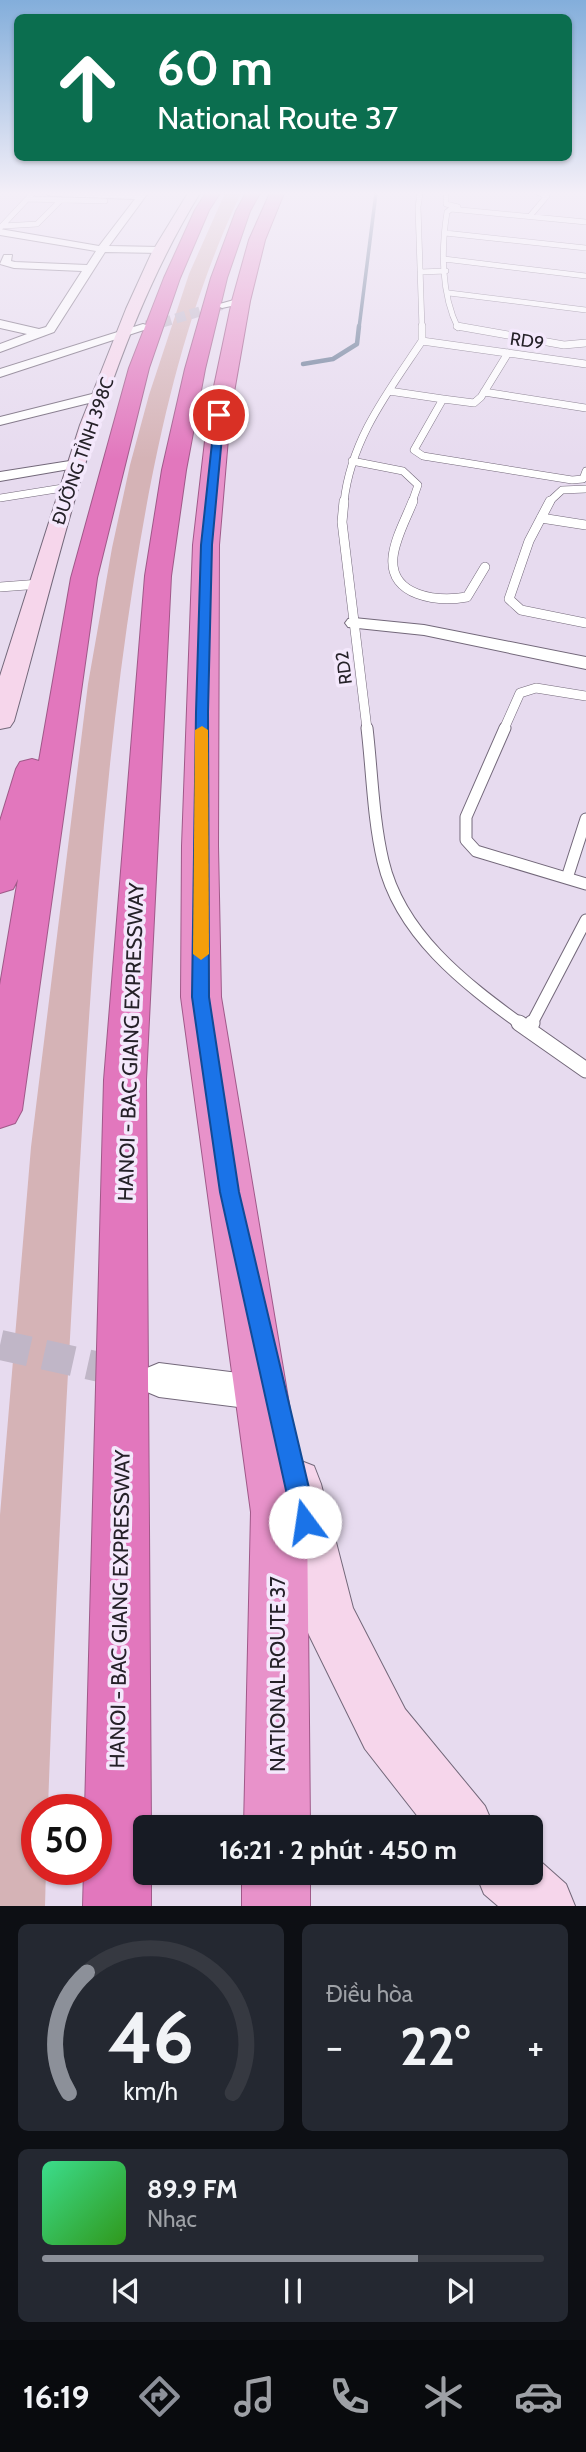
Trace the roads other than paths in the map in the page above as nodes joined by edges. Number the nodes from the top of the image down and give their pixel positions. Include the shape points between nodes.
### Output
1 (81, 282) edge
2 (146, 282) edge
3 (171, 282) edge
4 (218, 282) edge
5 (240, 282) edge
6 (420, 282) edge
7 (447, 282) edge
8 (449, 293) junction
9 (586, 310) edge
10 (0, 324) edge
11 (147, 327) tunnel mouth
12 (41, 333) junction
13 (123, 334) junction
14 (422, 341) junction
15 (586, 343) edge
16 (81, 346) junction
17 (0, 348) edge
18 (508, 353) junction
19 (586, 364) edge
20 (0, 373) edge
21 (389, 391) junction
22 (484, 392) junction
23 (100, 396) junction
24 (443, 399) junction
25 (586, 408) edge
26 (0, 421) edge
27 (352, 461) junction
28 (76, 464) junction
29 (586, 471) edge
30 (0, 477) edge
31 (69, 487) junction
32 (586, 489) edge
33 (0, 498) edge
34 (541, 518) junction
35 (586, 525) edge
36 (485, 567) dead end
37 (84, 578) junction
38 (40, 583) junction
39 (0, 587) edge
40 (354, 623) junction
41 (586, 623) edge
42 (586, 663) edge
43 (586, 696) edge
44 (0, 721) edge
45 (586, 819) edge
46 (567, 878) junction
47 (0, 880) edge
48 (586, 884) edge
49 (586, 920) edge
50 (529, 1029) junction
51 (586, 1070) edge
52 (0, 1110) edge
53 (230, 1192) junction
54 (159, 1380) dead end
55 (262, 1393) junction
56 (277, 1815) edge
57 (454, 1815) edge
58 (276, 1885) edge
59 (521, 1885) edge
60 (117, 1906) edge
61 (276, 1906) edge
62 (544, 1906) edge

1 - 12 street via 54,324
2 - 13 main road, ĐƯỜNG TỈNH 398C
3 - 37 highway via 139,368
4 - 60 highway, HANOI - BAC GIANG EXPRESSWAY via 174,470 158,576 125,1080
5 - 53 highway, NATIONAL ROUTE 37 via 231,303 209,519 202,712 201,997
6 - 14 lane
7 - 8 lane
8 - 9 lane
8 - 15 lane via 450,312 458,328 564,345
10 - 12 street
11 - 13 street
12 - 16 street
12 - 17 street
13 - 16 street
13 - 23 main road, ĐƯỜNG TỈNH 398C
14 - 18 lane, RD9
14 - 21 lane, RD2
16 - 20 street
18 - 19 lane, RD9
18 - 22 lane
21 - 24 lane
21 - 27 lane, RD2 via 367,425
22 - 24 lane via 474,403
22 - 25 lane
23 - 26 street
23 - 28 main road, ĐƯỜNG TỈNH 398C
24 - 29 lane via 414,450 423,456 572,480 583,479
27 - 36 lane via 403,471 418,485 392,561 394,576 404,588 443,600 467,597
27 - 40 lane, RD2 via 342,522
28 - 30 street
28 - 31 main road, ĐƯỜNG TỈNH 398C
31 - 33 lane
31 - 38 main road, ĐƯỜNG TỈNH 398C
32 - 34 lane via 556,493
34 - 35 lane
34 - 41 lane via 519,563 509,599 522,610
37 - 47 highway
37 - 52 highway
38 - 39 lane
38 - 44 main road, ĐƯỜNG TỈNH 398C
40 - 42 street via 424,630
40 - 50 lane, RD2 via 383,861 398,903 430,948
43 - 46 lane via 536,688 520,694 462,833 476,851
45 - 46 lane
46 - 48 lane
49 - 50 lane
50 - 51 lane, RD2
53 - 55 highway, NATIONAL ROUTE 37
53 - 57 main road via 328,1616 385,1729
54 - 55 street
55 - 56 highway, NATIONAL ROUTE 37 via 279,1512
58 - 61 highway
59 - 62 main road

